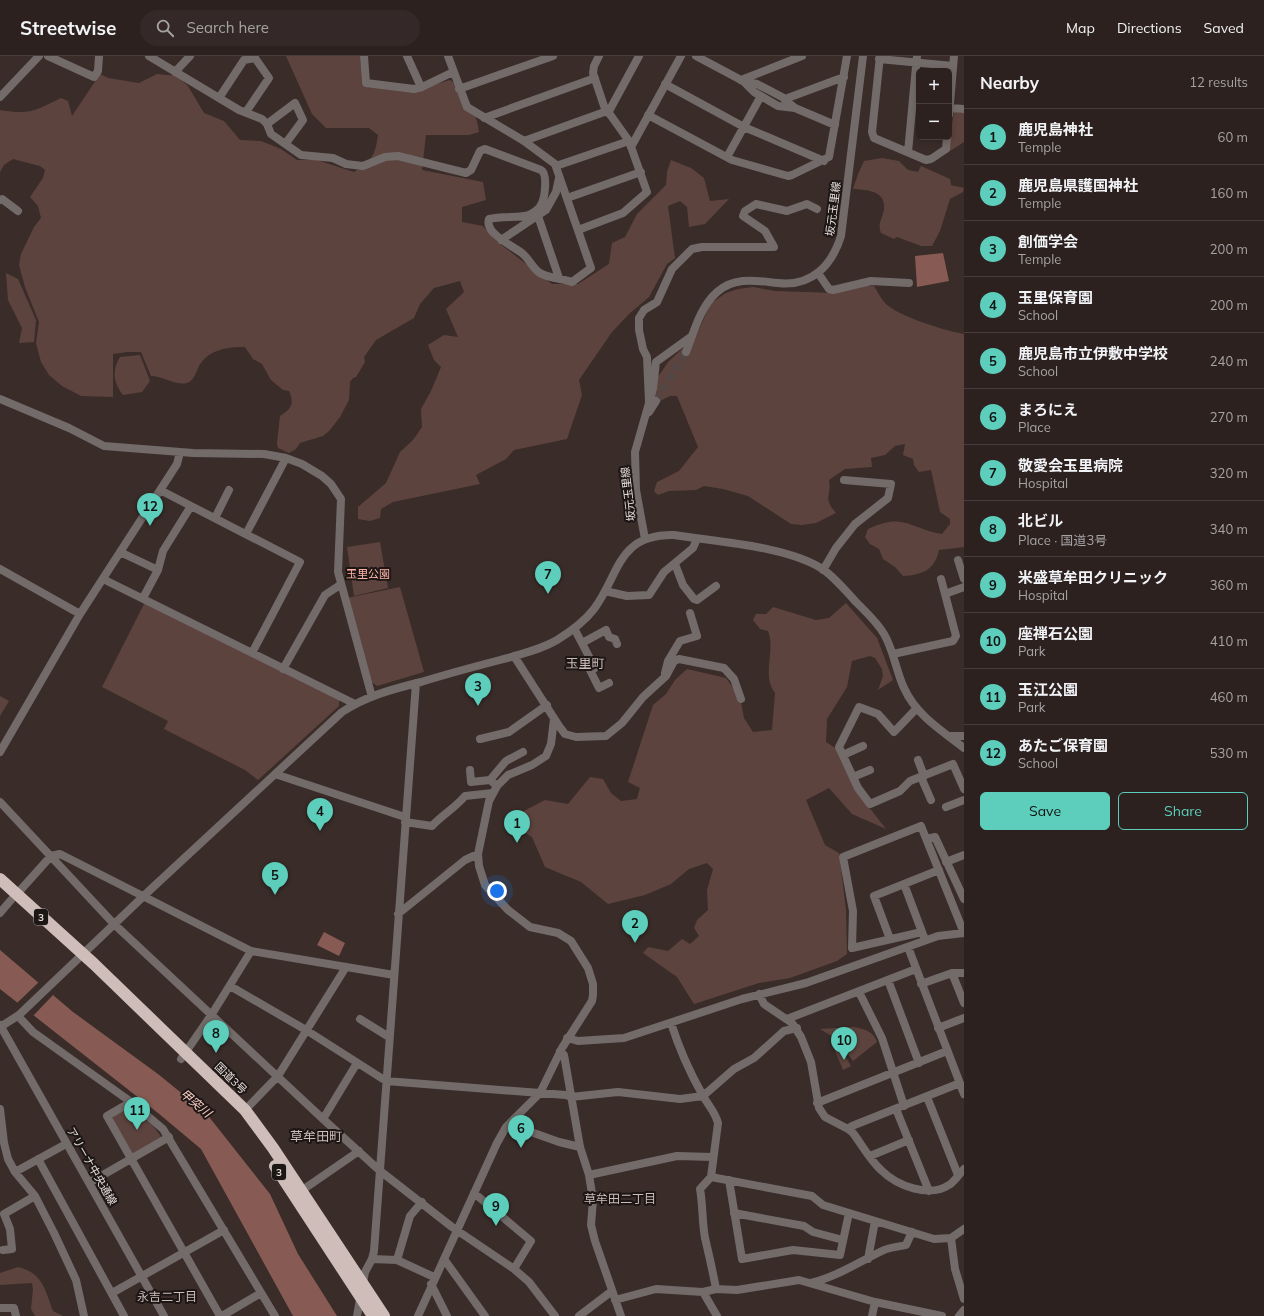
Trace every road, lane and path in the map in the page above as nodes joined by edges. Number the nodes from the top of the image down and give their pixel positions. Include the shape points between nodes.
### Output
1 (39, 56) edge
2 (48, 56) edge
3 (99, 56) edge
4 (149, 56) edge
5 (190, 56) edge
6 (364, 56) edge
7 (407, 56) edge
8 (448, 56) edge
9 (553, 56) edge
10 (599, 56) edge
11 (639, 56) edge
12 (681, 56) edge
13 (696, 56) edge
14 (802, 56) edge
15 (847, 56) edge
16 (863, 56) edge
17 (954, 56) edge
18 (879, 57) edge
19 (783, 59) edge
20 (916, 59) edge
21 (954, 66) junction
22 (175, 72) junction
23 (453, 72) junction
24 (844, 76) junction
25 (595, 78) junction
26 (741, 80) junction
27 (665, 84) junction
28 (421, 87) junction
29 (459, 89) junction
30 (761, 96) junction
31 (0, 97) edge
32 (219, 98) junction
33 (785, 99) junction
34 (950, 104) edge
35 (794, 108) junction
36 (964, 109) edge
37 (952, 111) edge
38 (246, 112) junction
39 (608, 112) junction
40 (648, 116) junction
41 (484, 118) junction
42 (267, 124) junction
43 (835, 125) junction
44 (744, 127) junction
45 (947, 140) edge
46 (524, 141) junction
47 (286, 143) junction
48 (630, 144) junction
49 (908, 152) junction
50 (727, 157) junction
51 (824, 161) junction
52 (556, 166) junction
53 (641, 172) junction
54 (559, 177) junction
55 (567, 198) junction
56 (0, 200) edge
57 (816, 209) dead end
58 (18, 211) dead end
59 (538, 216) junction
60 (578, 230) junction
61 (501, 240) junction
62 (818, 273) junction
63 (559, 278) junction
64 (909, 283) dead end
65 (692, 336) junction
66 (686, 352) tunnel mouth
67 (0, 399) edge
68 (653, 401) junction
69 (180, 452) junction
70 (286, 458) junction
71 (844, 480) dead end
72 (160, 490) junction
73 (230, 490) dead end
74 (191, 506) junction
75 (215, 518) junction
76 (246, 534) junction
77 (645, 539) junction
78 (697, 539) junction
79 (120, 552) junction
80 (958, 560) dead end
81 (675, 564) junction
82 (0, 569) edge
83 (158, 570) junction
84 (823, 570) junction
85 (103, 579) junction
86 (941, 579) dead end
87 (964, 579) edge
88 (340, 585) junction
89 (716, 586) dead end
90 (964, 587) edge
91 (605, 591) junction
92 (945, 594) junction
93 (143, 598) junction
94 (690, 613) dead end
95 (80, 614) junction
96 (574, 628) junction
97 (582, 643) junction
98 (617, 644) dead end
99 (252, 653) junction
100 (893, 654) junction
101 (514, 656) junction
102 (284, 669) junction
103 (666, 676) junction
104 (416, 683) junction
105 (609, 683) dead end
106 (372, 697) junction
107 (740, 700) dead end
108 (355, 704) junction
109 (547, 705) junction
110 (917, 708) junction
111 (554, 719) junction
112 (948, 736) junction
113 (964, 736) edge
114 (480, 739) dead end
115 (863, 746) dead end
116 (964, 748) edge
117 (0, 752) edge
118 (523, 752) dead end
119 (843, 755) junction
120 (918, 760) dead end
121 (470, 770) dead end
122 (870, 770) dead end
123 (275, 774) junction
124 (923, 776) junction
125 (853, 778) junction
126 (490, 780) junction
127 (964, 789) edge
128 (495, 790) junction
129 (931, 800) dead end
130 (964, 800) edge
131 (0, 802) edge
132 (946, 807) dead end
133 (405, 819) junction
134 (927, 840) junction
135 (478, 854) junction
136 (964, 855) edge
137 (52, 856) junction
138 (946, 862) junction
139 (939, 870) junction
140 (0, 879) edge
141 (904, 884) junction
142 (0, 889) edge
143 (144, 896) junction
144 (14, 898) junction
145 (964, 899) edge
146 (0, 913) edge
147 (398, 914) junction
148 (114, 924) junction
149 (922, 932) junction
150 (964, 933) edge
151 (890, 939) junction
152 (925, 940) junction
153 (908, 947) junction
154 (251, 951) junction
155 (79, 958) junction
156 (346, 967) junction
157 (916, 969) junction
158 (952, 972) junction
159 (964, 973) edge
160 (394, 975) junction
161 (888, 980) junction
162 (921, 984) junction
163 (230, 986) junction
164 (859, 992) junction
165 (759, 994) junction
166 (964, 1003) edge
167 (212, 1014) junction
168 (19, 1016) junction
169 (964, 1018) edge
170 (360, 1019) dead end
171 (787, 1019) junction
172 (671, 1023) junction
173 (0, 1027) edge
174 (797, 1028) junction
175 (938, 1028) junction
176 (306, 1030) junction
177 (389, 1037) junction
178 (567, 1038) junction
179 (560, 1051) junction
180 (947, 1051) junction
181 (184, 1056) junction
182 (919, 1062) junction
183 (357, 1063) junction
184 (892, 1073) junction
185 (278, 1076) junction
186 (386, 1081) junction
187 (960, 1084) junction
188 (540, 1093) junction
189 (964, 1094) edge
190 (703, 1096) junction
191 (571, 1097) junction
192 (927, 1097) junction
193 (131, 1102) junction
194 (817, 1103) junction
195 (900, 1107) junction
196 (0, 1109) edge
197 (245, 1110) junction
198 (323, 1119) junction
199 (509, 1124) junction
200 (848, 1129) junction
201 (169, 1137) junction
202 (909, 1140) junction
203 (66, 1144) junction
204 (580, 1147) junction
205 (360, 1151) junction
206 (870, 1156) junction
207 (713, 1157) junction
208 (131, 1158) junction
209 (38, 1159) junction
210 (379, 1170) junction
211 (15, 1172) junction
212 (961, 1172) edge
213 (589, 1175) junction
214 (711, 1177) junction
215 (729, 1180) junction
216 (89, 1183) junction
217 (301, 1191) junction
218 (929, 1191) junction
219 (474, 1192) junction
220 (35, 1196) junction
221 (422, 1202) junction
222 (734, 1213) junction
223 (849, 1213) junction
224 (2, 1214) edge
225 (875, 1221) junction
226 (964, 1228) edge
227 (224, 1230) junction
228 (458, 1230) junction
229 (912, 1232) junction
230 (951, 1238) junction
231 (843, 1240) junction
232 (3, 1250) dead end
233 (184, 1253) junction
234 (372, 1259) junction
235 (444, 1259) junction
236 (868, 1259) junction
237 (397, 1260) junction
238 (514, 1269) junction
239 (142, 1276) junction
240 (433, 1281) junction
241 (363, 1283) junction
242 (811, 1283) junction
243 (716, 1290) junction
244 (612, 1291) junction
245 (703, 1292) junction
246 (112, 1293) junction
247 (261, 1293) junction
248 (361, 1297) junction
249 (964, 1299) edge
250 (615, 1300) junction
251 (875, 1302) junction
252 (0, 1308) edge
253 (964, 1310) edge
254 (16, 1316) edge
255 (84, 1316) edge
256 (124, 1316) edge
257 (164, 1316) edge
258 (221, 1316) edge
259 (275, 1316) edge
260 (357, 1316) edge
261 (373, 1316) edge
262 (384, 1316) edge
263 (418, 1316) edge
264 (447, 1316) edge
265 (485, 1316) edge
266 (555, 1316) edge
267 (579, 1316) edge
268 (621, 1316) edge
269 (717, 1316) edge
270 (872, 1316) edge
271 (942, 1316) edge
272 (959, 1316) edge

1 - 31 street
2 - 3 street via 94,77 98,71
4 - 22 street
5 - 22 street
6 - 28 street via 366,83 414,89
7 - 28 street
8 - 23 street
9 - 29 street
10 - 25 street via 593,70
11 - 39 street
12 - 27 street
13 - 26 street
14 - 19 street
15 - 24 street
16 - 62 street, 坂元玉里線 via 841,236 833,257
17 - 21 street
18 - 20 street
18 - 49 street via 872,132 874,138
19 - 26 street
20 - 21 street
20 - 49 street
21 - 34 street
22 - 32 street
23 - 28 street
23 - 29 street
24 - 33 street
24 - 43 street
25 - 39 street
25 - 41 street
26 - 30 street
26 - 33 street via 757,84
27 - 40 street
27 - 44 street
29 - 41 street via 467,107
30 - 35 street via 778,106
30 - 44 street
32 - 38 street
32 - 38 street via 244,60 255,58 269,78
33 - 35 street
35 - 43 street
36 - 37 street
38 - 42 street
39 - 46 street
39 - 48 street
40 - 48 street
40 - 50 street
41 - 46 street
42 - 47 street via 271,134
42 - 47 street via 295,104 303,120
43 - 51 street via 830,154
44 - 50 street
44 - 51 street
45 - 49 street via 946,149 931,159 926,160
46 - 52 street
47 - 61 street via 301,155 333,158 346,164 366,166 381,158 398,156 466,173 471,170 480,151 485,149 544,172 544,198 538,209 525,216 489,220 490,229
48 - 52 street
48 - 53 street
50 - 51 street via 788,176
52 - 54 street
53 - 55 street
53 - 60 street via 647,188 646,194 623,213
54 - 55 street
54 - 59 street via 552,202
55 - 60 street
56 - 58 street
57 - 68 street via 807,204 787,210 756,204 745,211 743,216 765,231 774,247 702,247 692,250 672,269 657,302 644,310 639,318
59 - 61 street
59 - 63 street
60 - 63 street via 591,268 572,282
61 - 63 street via 524,255 540,274
62 - 64 street via 833,290 871,281
62 - 65 street, 坂元玉里線 via 805,280 787,284 748,280 724,287 705,306
65 - 66 street, 坂元玉里線
65 - 68 street, 坂元玉里線 via 656,362
67 - 69 street via 104,446
68 - 77 street, 坂元玉里線 via 635,449 634,473
69 - 70 street via 264,454
69 - 72 street via 177,464
70 - 76 street
70 - 88 street via 314,469 331,484 341,499 338,572
71 - 84 street via 891,484 888,498 855,524
72 - 74 street
72 - 79 street
73 - 75 street
74 - 75 street
74 - 83 street via 163,551
75 - 76 street
76 - 99 street via 300,562
77 - 78 street via 664,535
77 - 91 street via 631,548 620,560
78 - 81 street via 693,548
78 - 84 street via 792,555
79 - 83 street
79 - 85 street
80 - 87 street
81 - 89 street via 683,585 694,599 697,600
81 - 91 street via 664,572 648,595 627,596
82 - 95 street
83 - 93 street
84 - 100 street via 878,624
85 - 93 street
85 - 95 street
86 - 92 street
88 - 102 street via 325,595
88 - 106 street
90 - 92 street
91 - 96 street via 593,610
92 - 100 street via 956,636 953,641
93 - 99 street
94 - 103 street via 697,636 680,641 665,669
95 - 117 street
96 - 97 street
96 - 101 street via 555,641
97 - 98 street via 606,630 609,637 615,638
97 - 105 street via 595,668 590,670 599,688
99 - 102 street
100 - 110 street via 904,688
101 - 104 street
101 - 109 street
102 - 108 street
103 - 107 street via 674,661 680,659 724,668 730,672 738,686
103 - 111 street via 643,697 622,723 606,736 576,737 565,734
104 - 106 street
104 - 133 street
106 - 108 street
108 - 123 street via 342,712
109 - 111 street
109 - 114 street via 509,732
110 - 112 street
110 - 119 street via 894,732 878,714 859,707 840,743
111 - 128 street via 551,744 546,756 508,775
112 - 113 street
112 - 116 street
115 - 119 street
118 - 126 street via 506,762
119 - 125 street
120 - 124 street
121 - 126 street via 471,782
122 - 125 street
123 - 133 street
123 - 143 street
124 - 125 street via 910,782 900,791 870,804
124 - 127 street via 953,764
124 - 129 street
126 - 128 street
128 - 133 street via 465,796 432,826
128 - 135 street via 488,801
130 - 132 street
131 - 137 street
133 - 147 street
134 - 138 street via 936,837
134 - 139 street
134 - 151 street via 921,826 843,857 853,911 852,948
135 - 147 street via 465,860
135 - 178 street via 482,879 494,895 530,927 565,936 588,968 593,984 592,1001
136 - 138 street
137 - 143 street via 60,854
137 - 144 street
137 - 148 street
138 - 145 street
139 - 141 street
139 - 150 street
140 - 144 highway, 国道3号 / 3
141 - 149 street
141 - 151 street via 874,896
142 - 144 highway, 国道3号 / 3
143 - 148 street
143 - 154 street
144 - 146 street
144 - 155 highway, 国道3号 / 3
147 - 160 street
148 - 155 street
148 - 167 street
149 - 151 street
149 - 152 street
150 - 152 street via 946,934
152 - 153 street
153 - 157 street
153 - 165 street via 806,983
154 - 156 street
154 - 163 street
155 - 168 street
155 - 181 highway, 国道3号 / 3
156 - 160 street
156 - 176 street
157 - 161 street
157 - 162 street
158 - 159 street
158 - 162 street
158 - 166 street
160 - 177 street
161 - 164 street
161 - 182 street
162 - 175 street
163 - 167 street
163 - 176 street
164 - 171 street
164 - 184 street via 882,1038
165 - 171 street via 764,1004
165 - 172 street
167 - 181 street
167 - 185 street
168 - 173 street
168 - 193 street via 33,1032
169 - 175 street
170 - 177 street
171 - 174 street
172 - 178 street via 616,1039 578,1041
172 - 190 street via 682,1055
173 - 203 street, アリーナ中央通線
174 - 190 street via 784,1031 754,1058 734,1069
174 - 194 street via 812,1062
175 - 180 street
176 - 183 street
176 - 185 street
177 - 186 street
178 - 179 street
179 - 188 street
179 - 191 street via 564,1055
180 - 182 street
180 - 187 street
181 - 197 highway, 国道3号 / 3
181 - 248 highway, 国道3号 / 3 via 242,1119
182 - 184 street
183 - 186 street
183 - 198 street
184 - 194 street
184 - 195 street
185 - 197 street
185 - 198 street
186 - 188 street
186 - 210 street
187 - 189 street
187 - 192 street
188 - 191 street via 566,1094
188 - 199 street
190 - 191 street via 680,1099 618,1092
190 - 207 street via 716,1114 718,1123
191 - 204 street
192 - 195 street
192 - 212 street
193 - 201 street
193 - 208 street via 107,1116
194 - 200 street via 825,1117
195 - 200 street
195 - 202 street
196 - 211 street via 4,1143
197 - 217 highway, 国道3号 / 3
198 - 205 street
199 - 204 street
199 - 219 street
200 - 206 street
201 - 208 street
201 - 227 street
202 - 206 street
202 - 218 street
203 - 209 street
203 - 216 street, アリーナ中央通線
204 - 213 street
205 - 210 street
205 - 217 street
206 - 218 street via 882,1171 894,1179 912,1188
207 - 213 street via 677,1156
207 - 214 street
208 - 216 street
208 - 233 street
209 - 211 street
209 - 246 street
210 - 221 street
210 - 234 street
211 - 220 street
212 - 218 street via 949,1185
213 - 244 street via 591,1224
214 - 215 street
214 - 243 street via 700,1189 705,1238 710,1251
215 - 222 street
215 - 223 street via 812,1196 823,1205
216 - 239 street, アリーナ中央通線
217 - 241 highway, 国道3号 / 3
219 - 228 street
219 - 238 street via 531,1241
220 - 224 street
220 - 255 street via 76,1280
221 - 228 street
221 - 237 street via 410,1216
222 - 231 street via 804,1226 813,1232
222 - 231 street via 742,1259 793,1250 840,1255
223 - 225 street
223 - 231 street
224 - 232 street via 10,1229 12,1249
225 - 229 street
225 - 236 street
226 - 230 street
227 - 233 street
227 - 247 street
228 - 235 street
228 - 238 street
229 - 230 street via 934,1239
229 - 236 street via 906,1245 883,1250
230 - 249 street via 955,1269
233 - 239 street
233 - 258 street
234 - 237 street
234 - 241 street
235 - 240 street
235 - 265 street
236 - 242 street via 825,1280
237 - 240 street
238 - 266 street via 529,1282
239 - 246 street
239 - 257 street, アリーナ中央通線
240 - 263 street
240 - 264 street
241 - 248 street
241 - 262 highway, 国道3号 / 3
242 - 243 street via 795,1280 737,1290
242 - 251 street
243 - 245 street
244 - 250 street
244 - 267 street
245 - 250 street via 656,1289
245 - 269 street
246 - 256 street
247 - 258 street
247 - 259 street
248 - 260 street
248 - 261 highway, 国道3号 / 3
250 - 268 street
251 - 270 street
251 - 271 street
252 - 254 street via 14,1308
253 - 272 street

